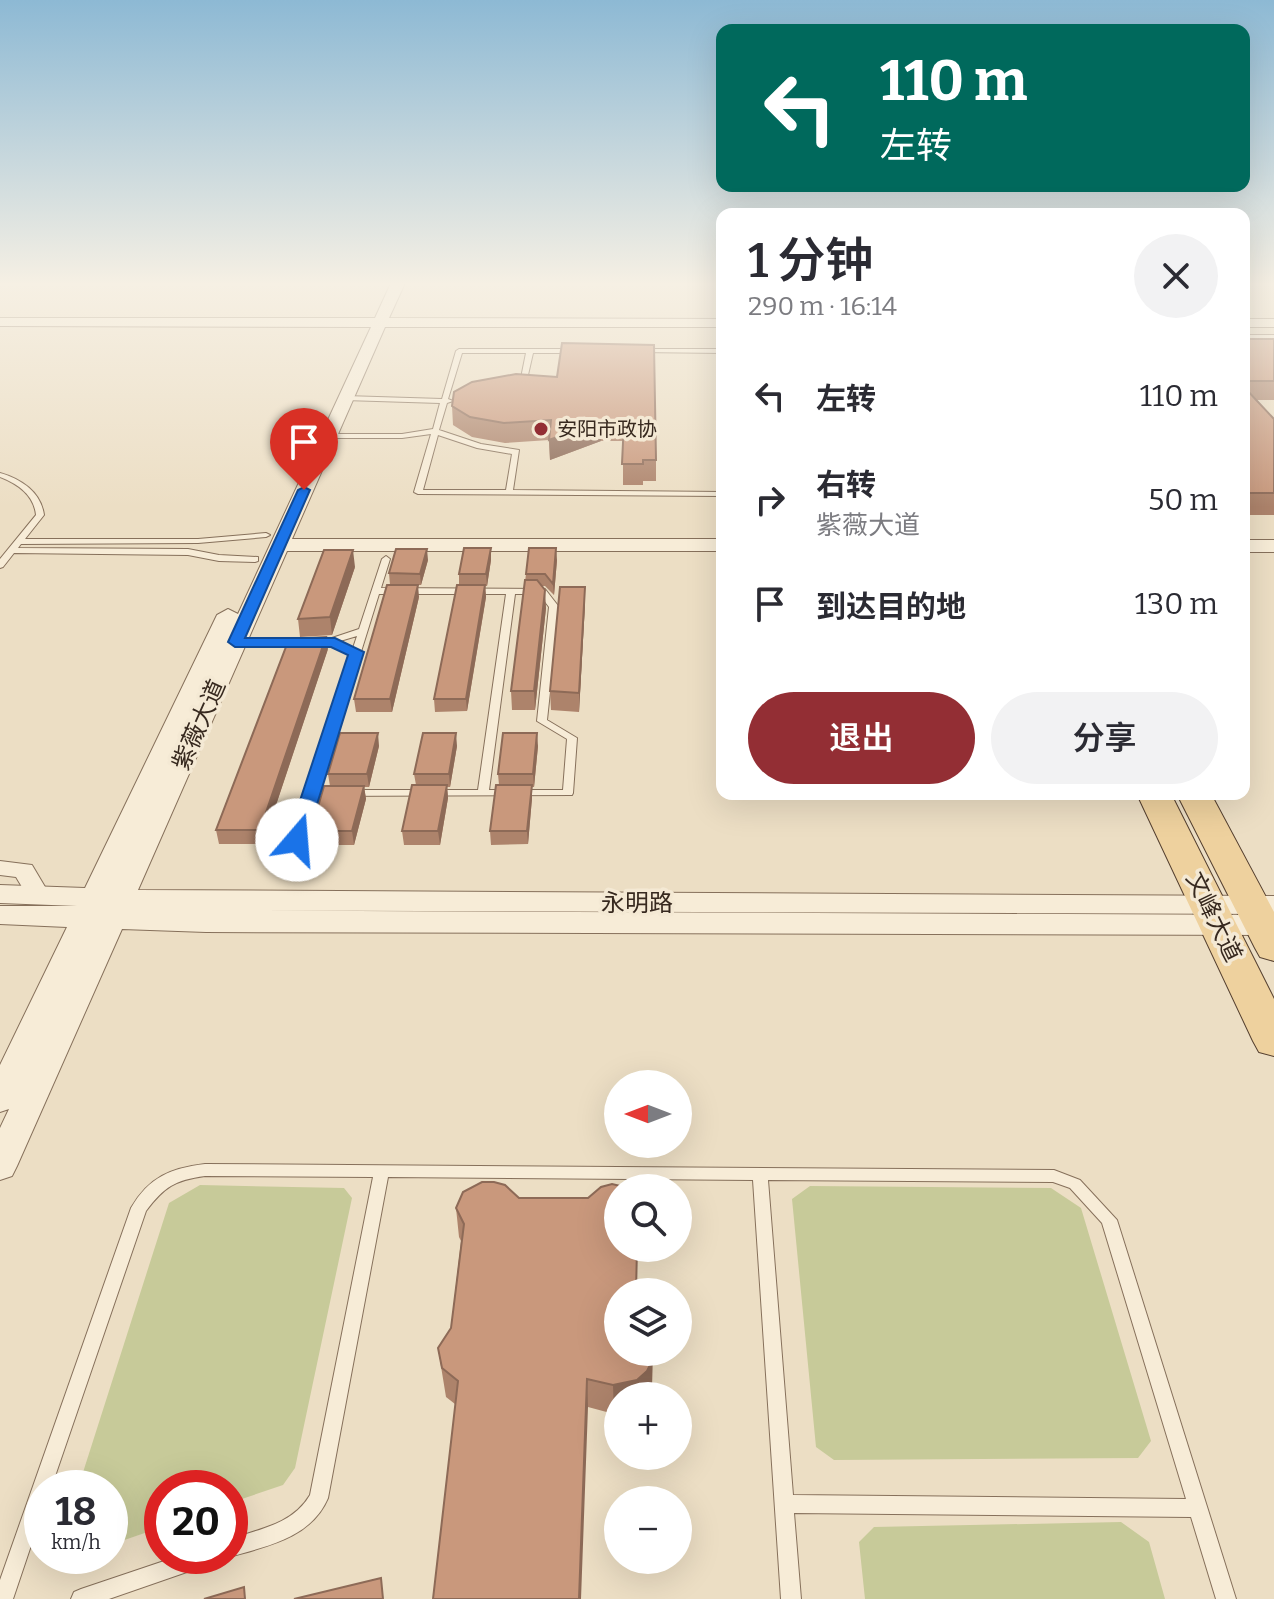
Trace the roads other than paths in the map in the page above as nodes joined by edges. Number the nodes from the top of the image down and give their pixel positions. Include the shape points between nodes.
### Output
1 (357, 358) edge
2 (360, 358) edge
3 (457, 358) edge
4 (529, 358) edge
5 (515, 389) edge
6 (345, 398) junction
7 (458, 399) edge
8 (443, 402) junction
9 (434, 431) junction
10 (328, 436) junction
11 (0, 475) edge
12 (509, 493) junction
13 (716, 494) edge
14 (273, 540) junction
15 (716, 545) edge
16 (16, 546) junction
17 (1250, 546) edge
18 (1274, 546) edge
19 (255, 559) junction
20 (386, 559) dead end
21 (0, 565) edge
22 (376, 591) junction
23 (511, 591) junction
24 (363, 631) junction
25 (235, 642) junction
26 (335, 643) junction
27 (356, 652) junction
28 (312, 793) junction
29 (483, 793) junction
30 (1157, 800) edge
31 (1197, 800) edge
32 (297, 840) dead end
33 (0, 868) edge
34 (0, 894) edge
35 (39, 897) junction
36 (103, 910) junction
37 (0, 915) edge
38 (1213, 915) junction
39 (1267, 922) edge
40 (1274, 1041) edge
41 (0, 1099) edge
42 (0, 1166) edge
43 (382, 1171) junction
44 (760, 1174) junction
45 (784, 1504) junction
46 (1197, 1508) junction
47 (248, 1542) edge
48 (154, 1574) edge
49 (3, 1599) edge
50 (81, 1599) edge
51 (791, 1599) edge
52 (1226, 1599) edge

1 - 14 street, 紫薇大道
2 - 6 street, 紫薇大道
3 - 8 lane
4 - 5 lane via 523,388
6 - 8 lane
6 - 10 street, 紫薇大道
7 - 8 lane
8 - 9 lane
9 - 10 lane
9 - 12 lane via 516,452
9 - 12 lane via 418,492
10 - 14 street, 紫薇大道
11 - 16 lane via 33,495 40,506 40,515
12 - 13 lane
14 - 15 street
14 - 16 lane
14 - 19 street, 紫薇大道
14 - 25 street, 紫薇大道
16 - 19 lane
16 - 21 lane
17 - 18 street
19 - 36 street, 紫薇大道
20 - 22 lane
22 - 23 lane
22 - 24 lane
23 - 29 lane
23 - 29 lane via 542,591 554,607 542,721 572,738 568,793
24 - 26 lane
24 - 27 lane
25 - 26 lane
25 - 36 street, 紫薇大道
26 - 27 lane
27 - 28 lane
28 - 29 lane
28 - 32 lane
30 - 38 main road, 文峰大道
31 - 39 main road, 文峰大道
33 - 35 street via 24,870
34 - 35 street, 永明路
35 - 36 street, 永明路
36 - 37 street, 永明路
36 - 38 street, 永明路
36 - 41 street, 紫薇大道
36 - 42 street, 紫薇大道
38 - 39 street, 永明路
38 - 40 main road, 文峰大道
43 - 44 lane
43 - 47 lane via 319,1498 313,1512 294,1526
43 - 49 lane via 205,1170 175,1173 158,1184 139,1208
44 - 45 lane
44 - 46 lane via 1054,1176 1075,1184 1109,1220
45 - 46 lane
45 - 51 lane
46 - 52 lane
48 - 50 lane

